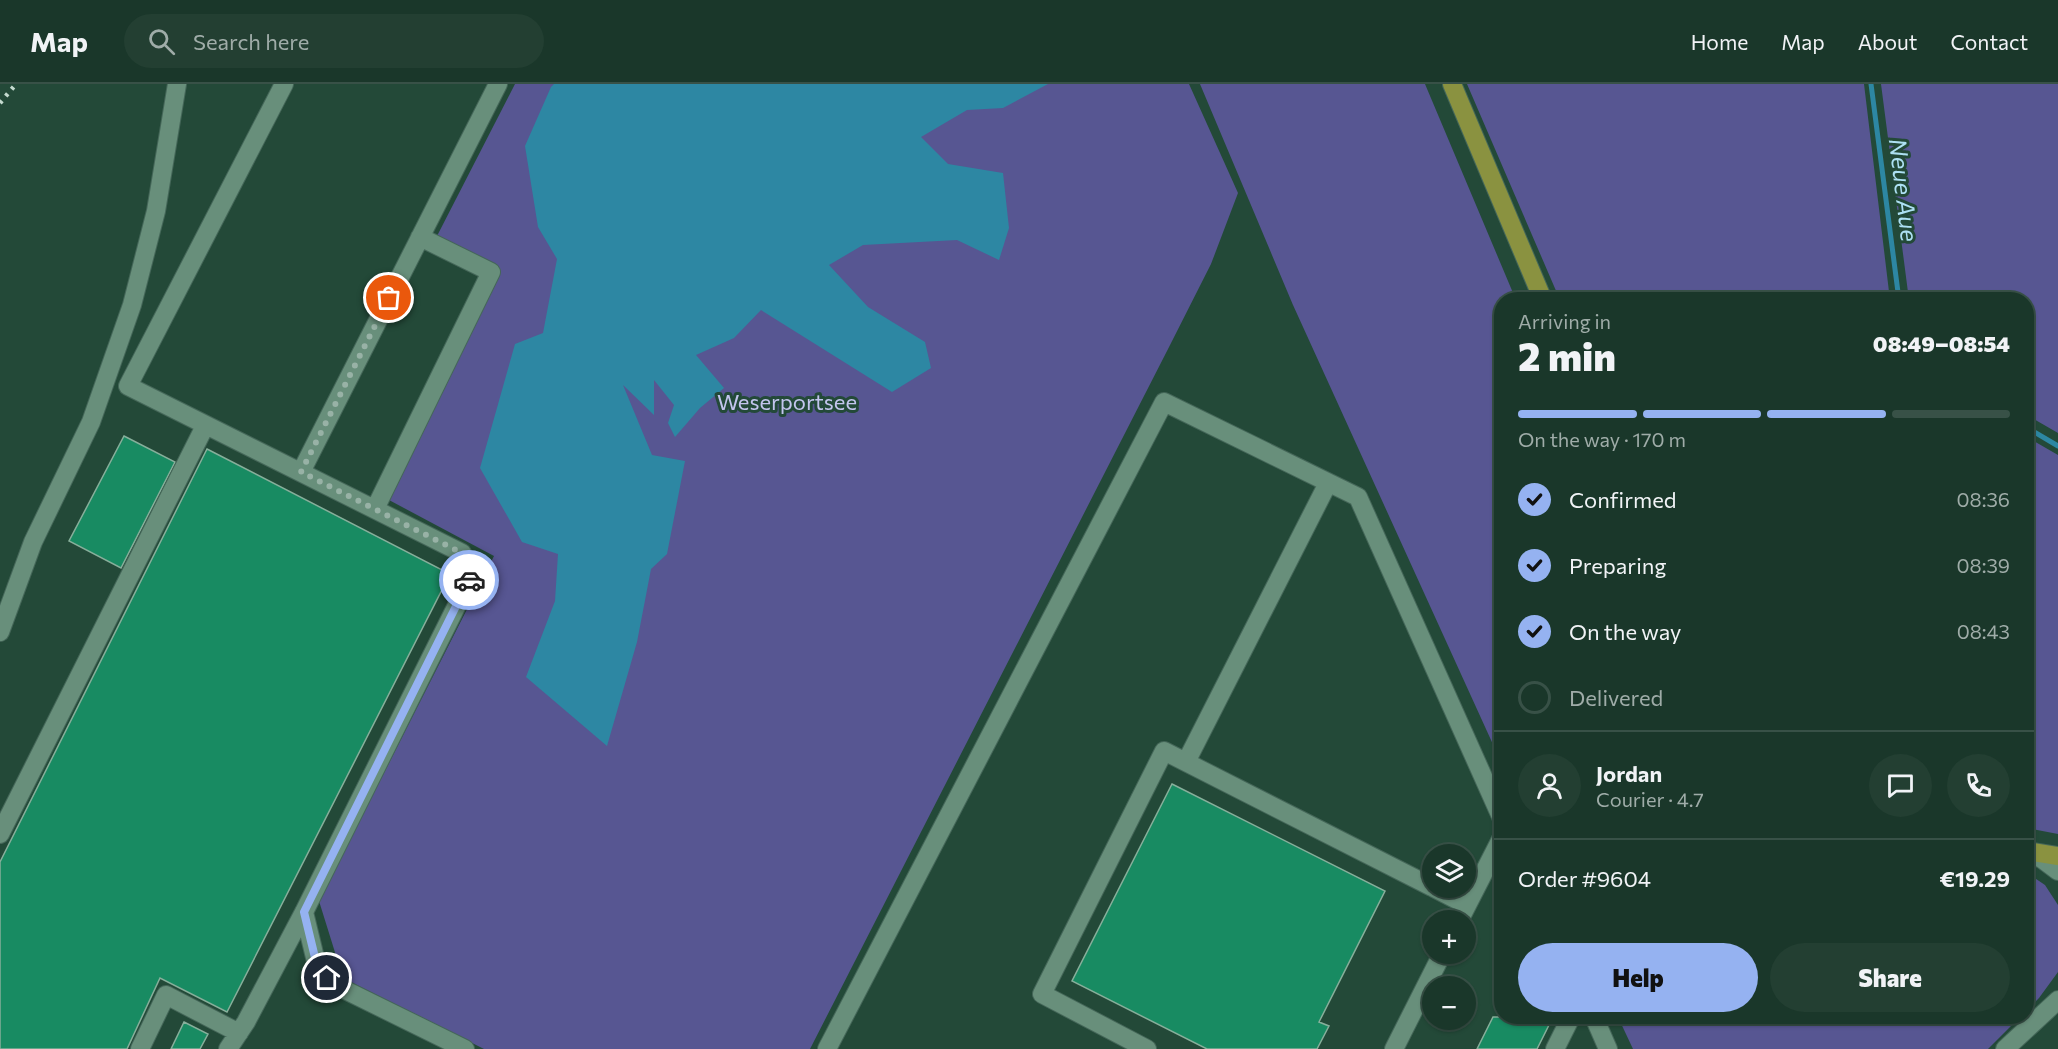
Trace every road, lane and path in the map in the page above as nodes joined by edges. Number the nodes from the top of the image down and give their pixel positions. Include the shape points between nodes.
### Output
1 (177, 84) edge
2 (284, 84) edge
3 (498, 84) edge
4 (1452, 84) edge
5 (420, 237) junction
6 (1540, 292) edge
7 (205, 426) junction
8 (301, 472) junction
9 (1328, 483) junction
10 (375, 509) junction
11 (0, 632) edge
12 (1186, 762) junction
13 (1494, 801) edge
14 (0, 834) edge
15 (2034, 852) edge
16 (1494, 853) edge
17 (2034, 855) edge
18 (2058, 856) edge
19 (2058, 871) edge
20 (1422, 882) edge
21 (1445, 898) edge
22 (1459, 910) edge
23 (1465, 910) edge
24 (304, 912) junction
25 (1437, 964) edge
26 (2056, 1001) edge
27 (2034, 1021) edge
28 (1568, 1024) edge
29 (1597, 1024) edge
30 (2031, 1024) edge
31 (238, 1033) junction
32 (140, 1049) edge
33 (228, 1049) edge
34 (465, 1049) edge
35 (827, 1049) edge
36 (1147, 1049) edge
37 (1394, 1049) edge
38 (1555, 1049) edge
39 (1608, 1049) edge
40 (2004, 1049) edge

1 - 11 street via 156,210 132,305 90,422 33,542
2 - 7 street via 128,386
3 - 5 street
4 - 6 main road
5 - 8 street
5 - 10 street via 490,272
7 - 8 street
7 - 14 street
8 - 10 street
9 - 12 street
9 - 13 street via 1358,497
9 - 35 street via 1164,402
10 - 24 street via 462,553 472,575
12 - 20 street
12 - 36 street via 1164,751 1042,994
15 - 18 main road
16 - 23 street
17 - 19 street
21 - 22 street
24 - 31 street
24 - 34 street via 318,970 337,986
25 - 37 street
26 - 27 street
28 - 38 street
29 - 39 street
30 - 40 street
31 - 32 street via 166,995
31 - 33 street

